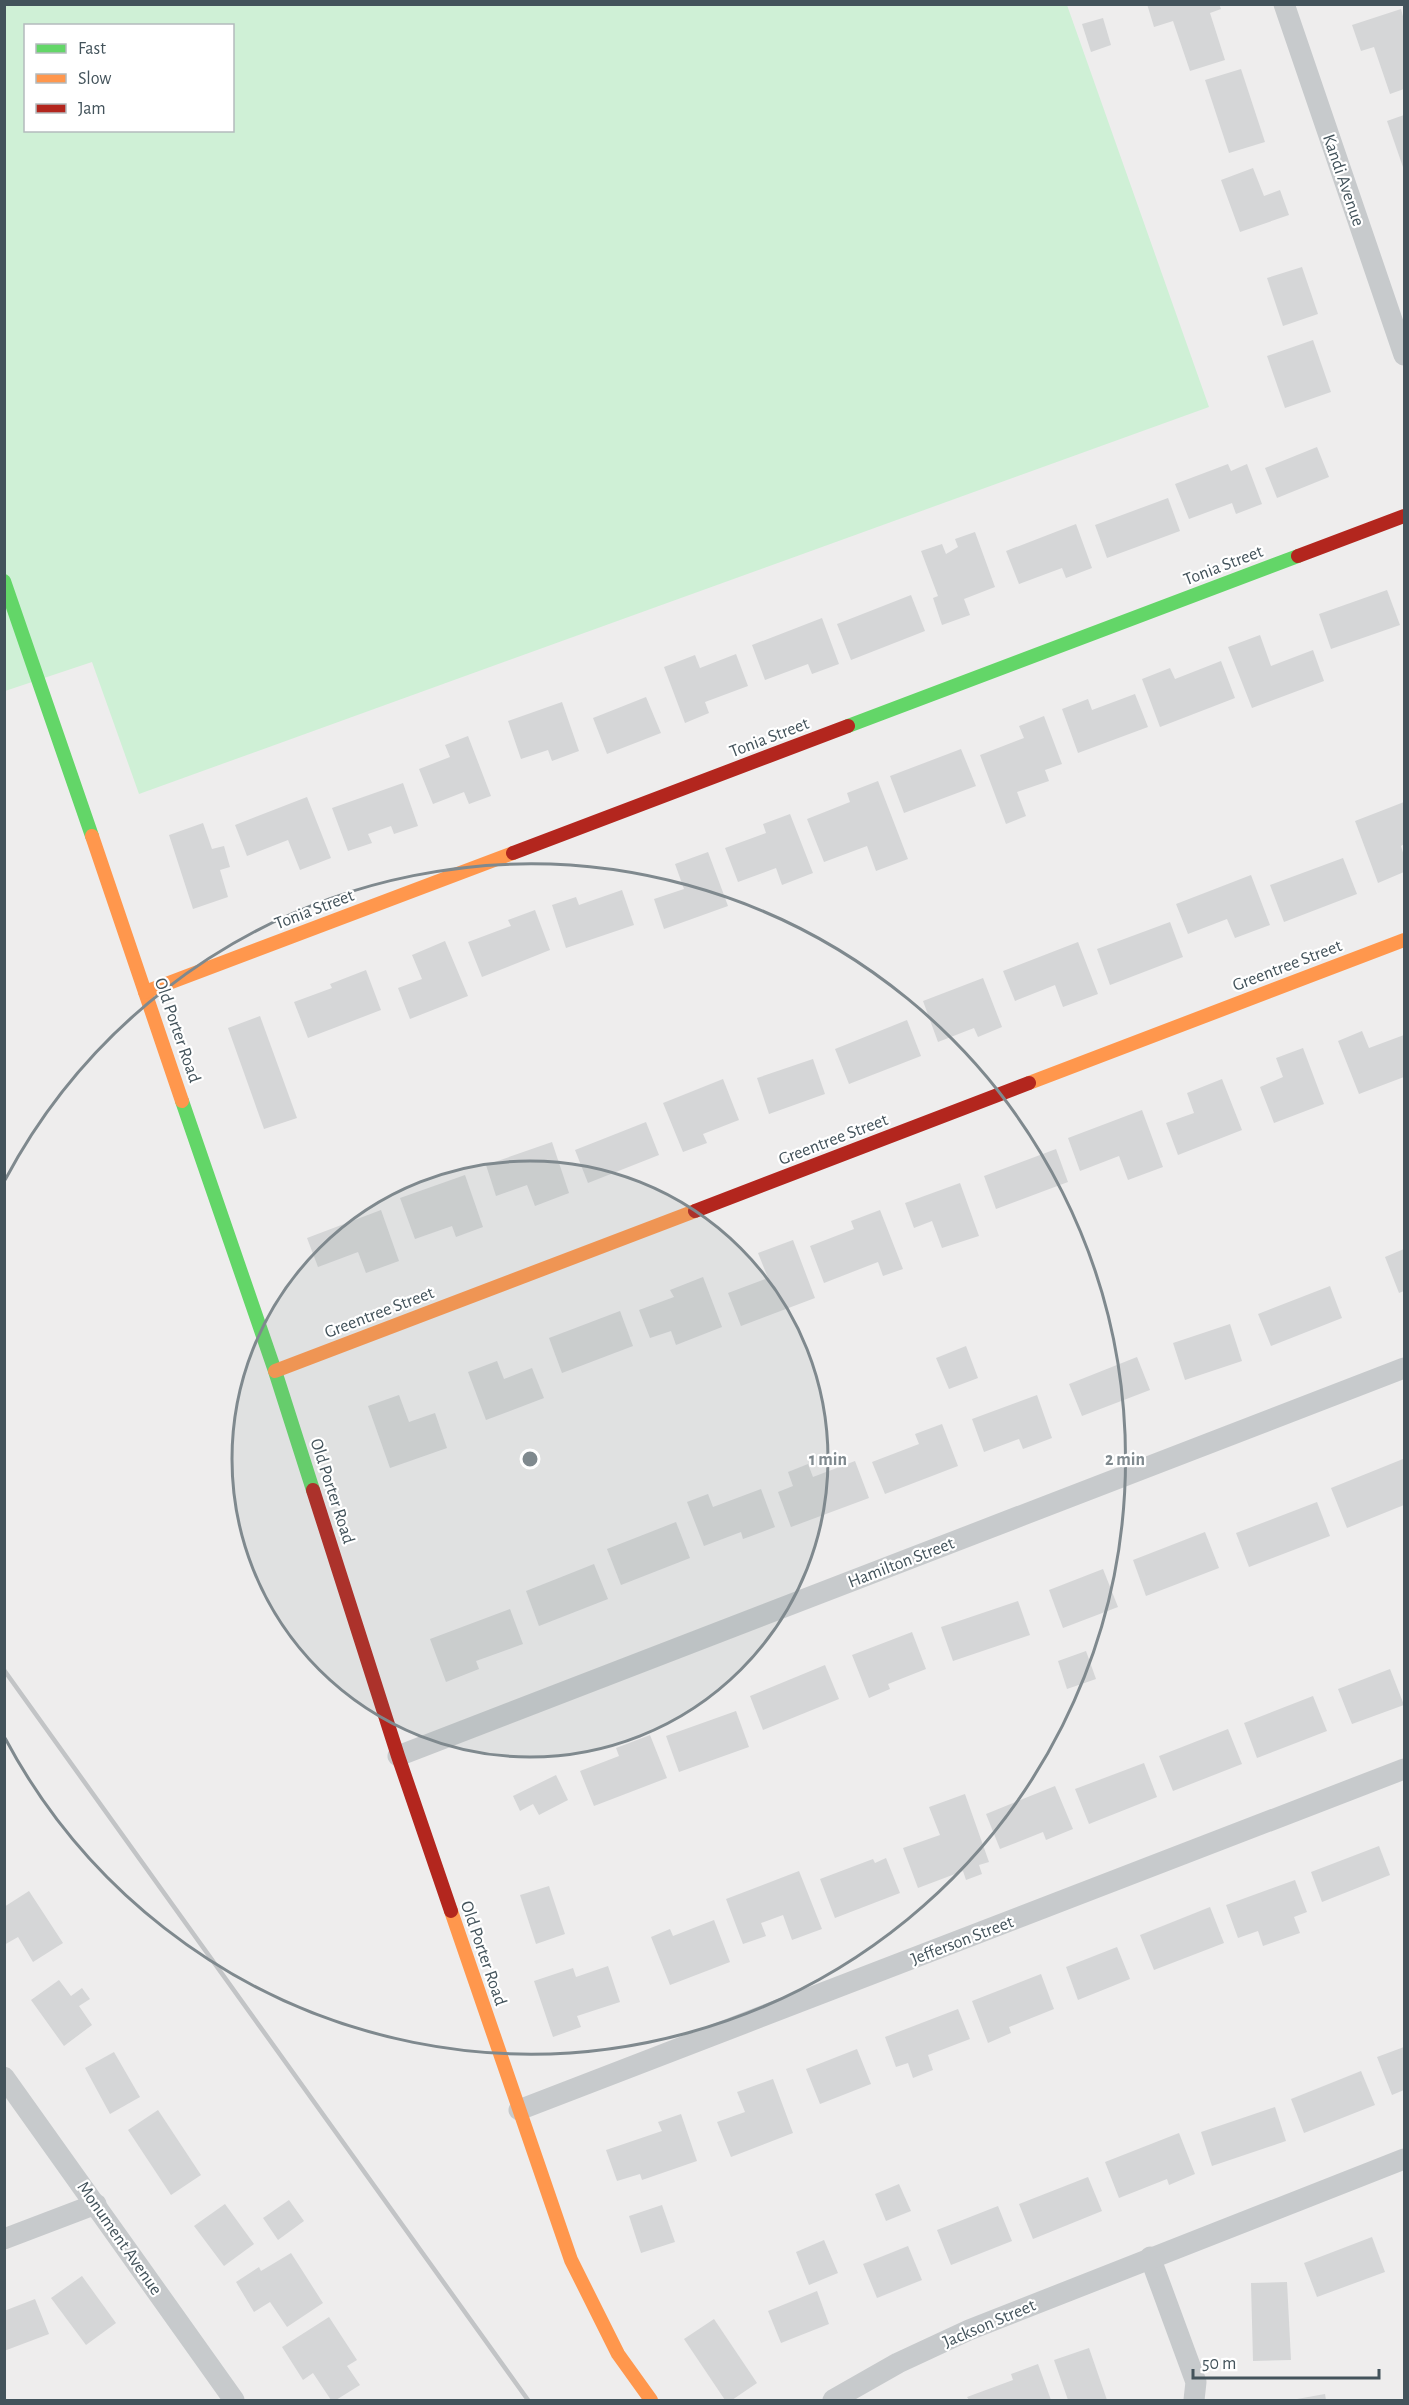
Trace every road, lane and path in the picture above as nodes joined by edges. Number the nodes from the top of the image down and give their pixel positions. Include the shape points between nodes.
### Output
1 (1284, 4) edge
2 (1404, 355) edge
3 (1404, 516) edge
4 (4, 581) edge
5 (1404, 940) edge
6 (145, 992) junction
7 (1404, 1368) edge
8 (275, 1371) junction
9 (398, 1756) junction
10 (1404, 1769) edge
11 (4, 2077) edge
12 (519, 2110) junction
13 (1404, 2158) edge
14 (96, 2204) junction
15 (4, 2239) edge
16 (1150, 2257) junction
17 (234, 2400) edge
18 (651, 2400) edge
19 (833, 2400) edge
20 (1194, 2400) edge

1 - 2 street, Kandi Avenue
3 - 6 street, Tonia Street
4 - 6 street, Old Porter Road
5 - 8 street, Greentree Street
6 - 8 street, Old Porter Road
7 - 9 street, Hamilton Street
8 - 9 street, Old Porter Road
9 - 12 street, Old Porter Road
10 - 12 street, Jefferson Street
11 - 14 street, Monument Avenue
12 - 18 street, Old Porter Road via 571,2260 618,2354
13 - 16 street, Jackson Street
14 - 15 street
14 - 17 street, Monument Avenue
16 - 19 street, Jackson Street via 969,2330 898,2363
16 - 20 street via 1196,2382

